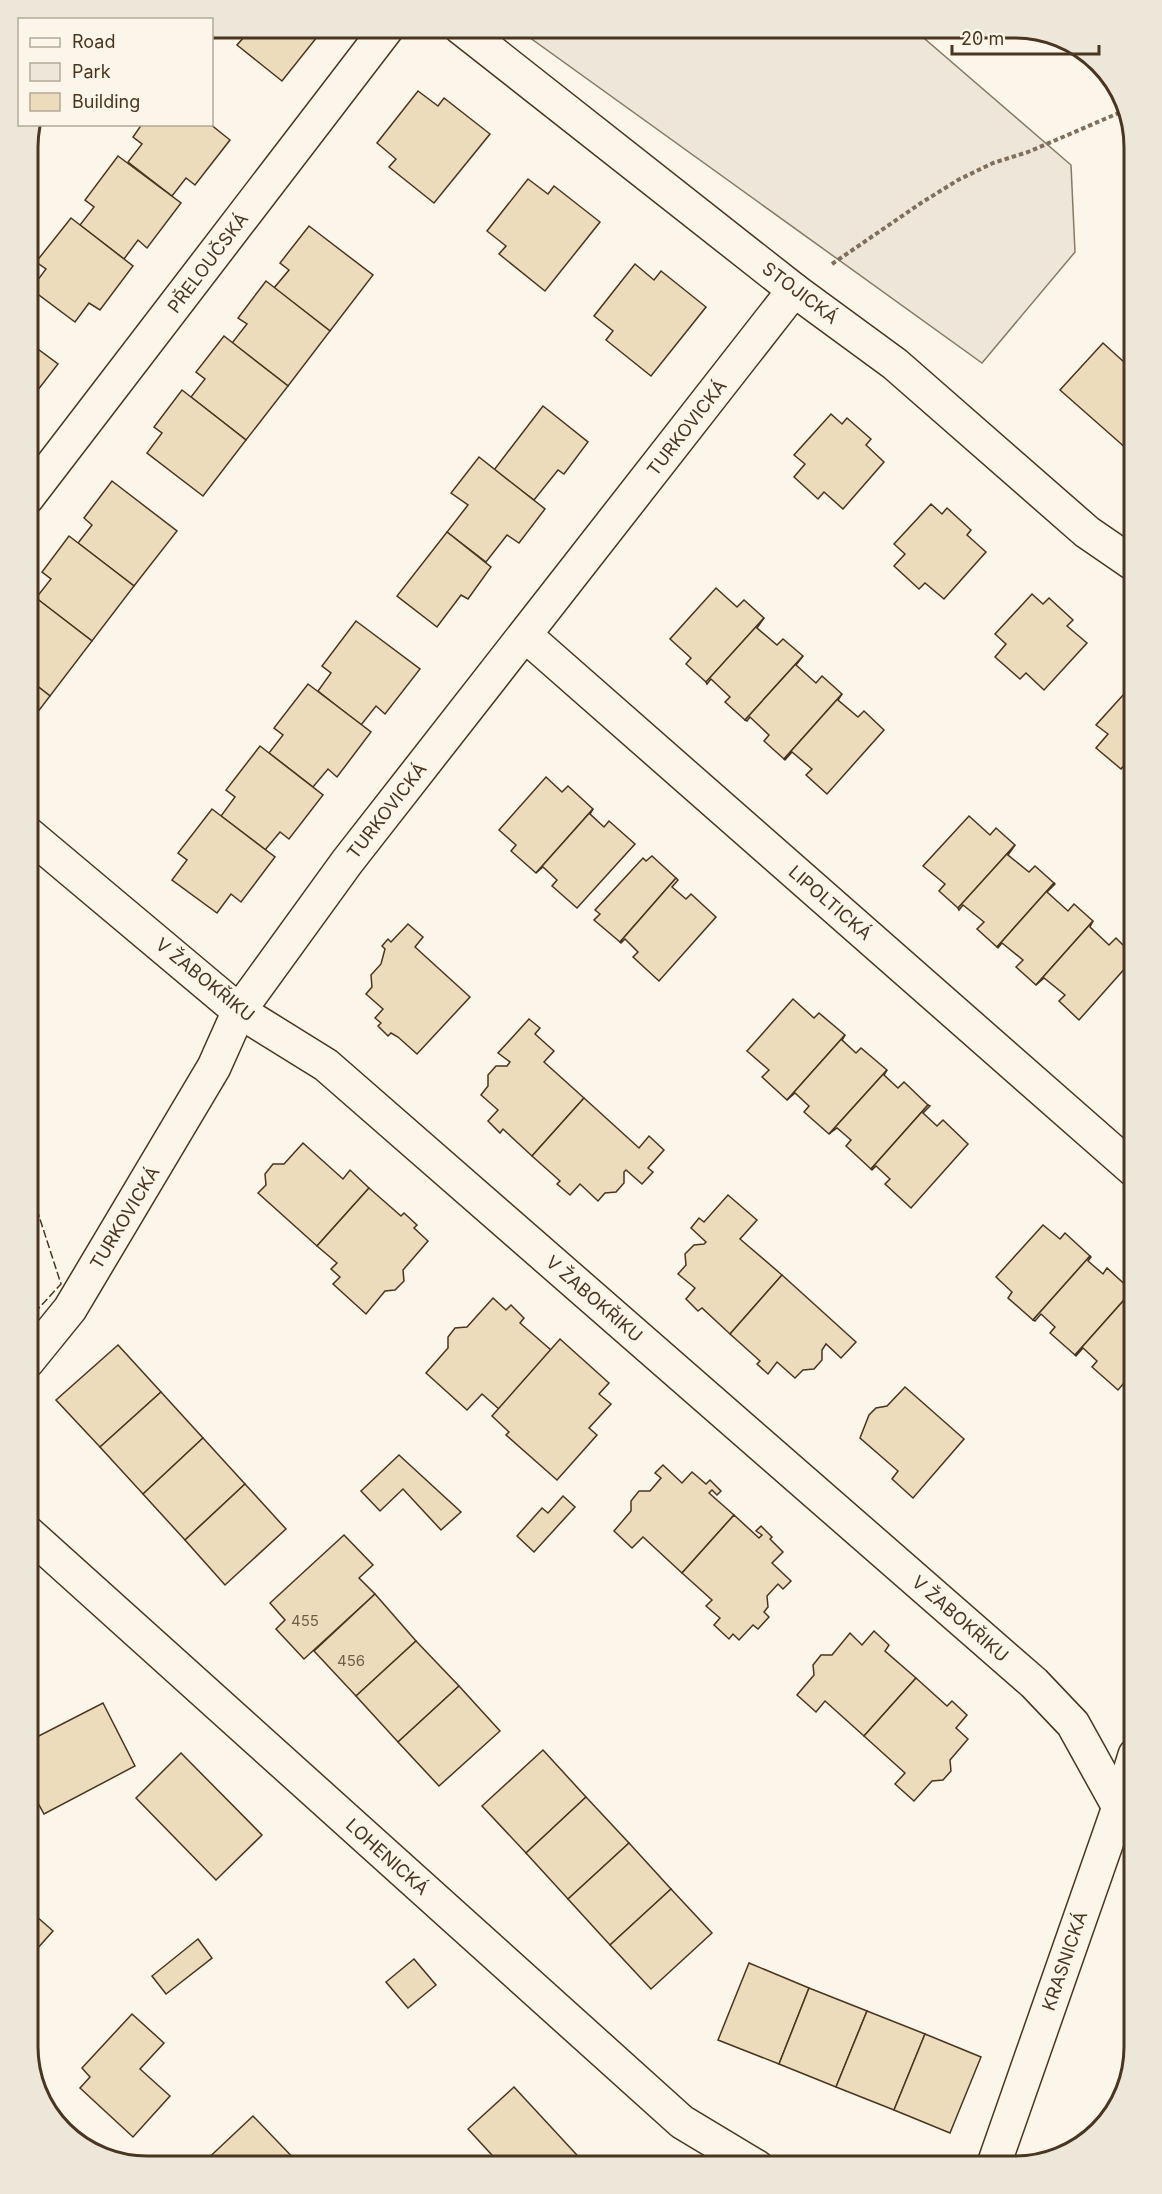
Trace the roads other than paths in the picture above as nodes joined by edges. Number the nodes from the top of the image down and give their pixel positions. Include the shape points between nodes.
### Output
1 (380, 38) edge
2 (474, 38) edge
3 (794, 290) junction
4 (38, 484) edge
5 (1124, 557) edge
6 (525, 636) junction
7 (38, 842) edge
8 (239, 1011) junction
9 (1124, 1161) edge
10 (38, 1348) edge
11 (38, 1542) edge
12 (1124, 1791) edge
13 (1119, 1807) junction
14 (739, 2156) edge
15 (997, 2156) edge

1 - 4 street, PŘELOUČSKÁ
2 - 3 street, STOJICKÁ
3 - 5 street, STOJICKÁ via 895,364 1087,532
3 - 6 street, TURKOVICKÁ
6 - 8 street, TURKOVICKÁ via 347,862
6 - 9 street, LIPOLTICKÁ
7 - 8 street, V ŽABOKŘIKU
8 - 10 street, TURKOVICKÁ via 214,1067 70,1309
8 - 13 street, V ŽABOKŘIKU via 326,1065 1034,1683 1073,1724
11 - 14 street, LOHENICKÁ via 682,2122
12 - 13 street, KRASNICKÁ
13 - 15 street, KRASNICKÁ

